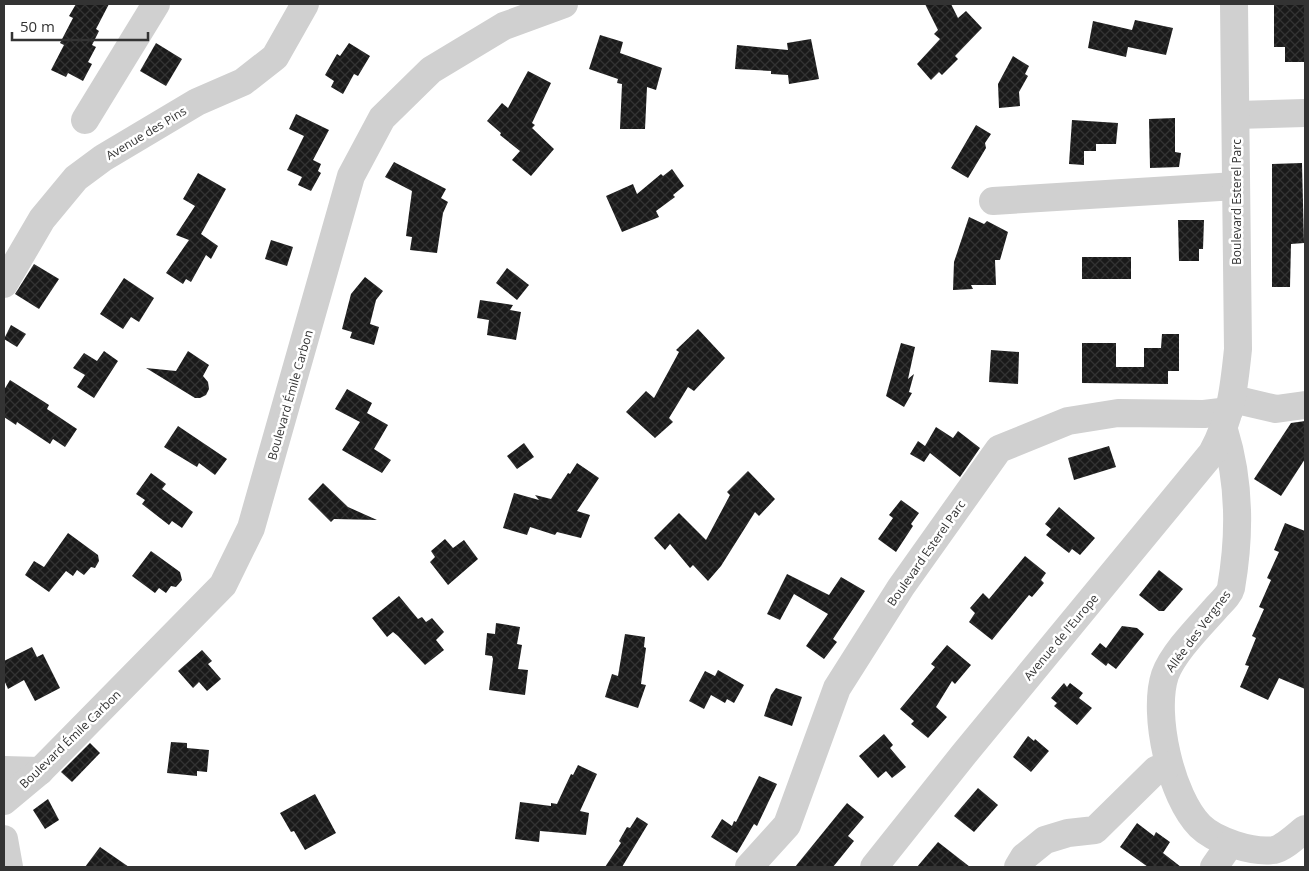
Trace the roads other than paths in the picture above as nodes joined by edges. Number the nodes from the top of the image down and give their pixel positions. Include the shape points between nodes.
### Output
1 (156, 4) edge
2 (305, 4) edge
3 (564, 4) edge
4 (1234, 4) edge
5 (1305, 113) edge
6 (1236, 115) junction
7 (85, 120) dead end
8 (1236, 186) junction
9 (993, 201) dead end
10 (4, 284) edge
11 (1305, 405) edge
12 (1229, 414) junction
13 (1168, 765) junction
14 (4, 770) edge
15 (40, 770) junction
16 (4, 801) edge
17 (1305, 829) edge
18 (4, 839) edge
19 (1234, 855) edge
20 (9, 867) edge
21 (749, 867) edge
22 (874, 867) edge
23 (1018, 867) edge
24 (1214, 867) edge

1 - 7 street
2 - 10 street, Avenue des Pins via 275,57 243,82 197,102 103,158 76,178 42,219
3 - 15 street, Boulevard Émile Carbon via 504,26 431,70 382,118 351,176 251,528 223,585
4 - 6 street, Boulevard Esterel Parc
5 - 6 street
6 - 8 street, Boulevard Esterel Parc
8 - 9 street
8 - 12 street, Boulevard Esterel Parc via 1238,349
11 - 12 street
12 - 13 street, Allée des Vergnes via 1237,487 1232,584 1230,591 1184,645 1165,674 1161,698 1163,742
12 - 21 street, Boulevard Esterel Parc via 1118,412 1068,421 999,449 900,587 837,688 787,825
12 - 22 street, Avenue de l'Europe via 1212,453
13 - 19 street, Allée des Vergnes via 1184,802 1200,826
13 - 23 street via 1156,770 1095,830 1045,840 1024,856
14 - 15 street
15 - 16 street, Boulevard Émile Carbon
17 - 19 street, Allée des Vergnes via 1275,850 1243,849
18 - 20 street
19 - 24 street

